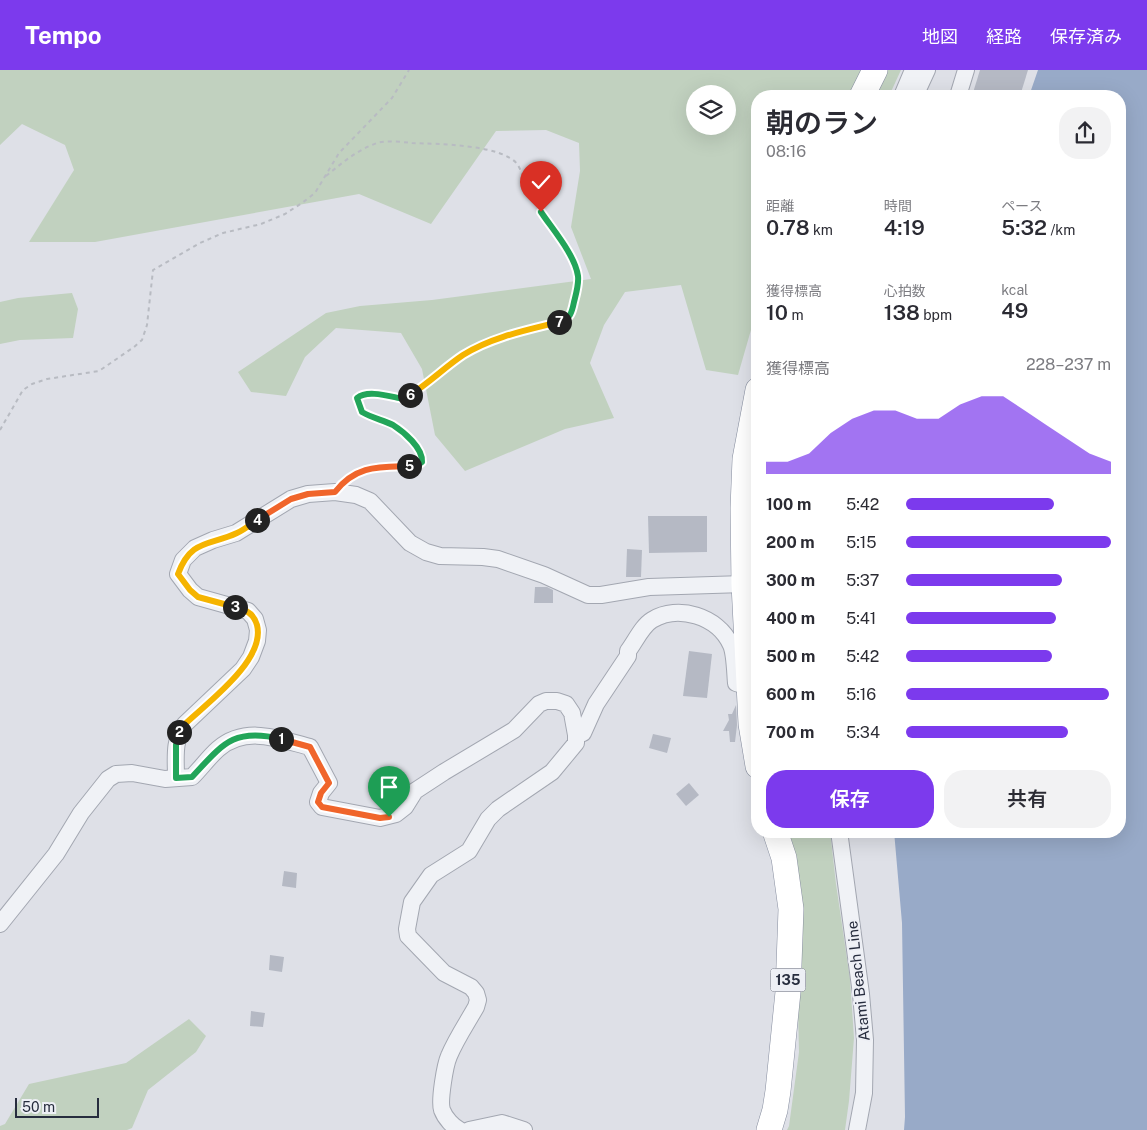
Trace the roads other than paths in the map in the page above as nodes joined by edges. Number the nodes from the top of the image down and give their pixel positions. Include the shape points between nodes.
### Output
1 (875, 70) edge
2 (913, 70) edge
3 (927, 70) edge
4 (966, 70) edge
5 (865, 90) edge
6 (905, 90) edge
7 (918, 90) edge
8 (960, 90) edge
9 (751, 427) edge
10 (744, 584) junction
11 (749, 687) junction
12 (751, 724) edge
13 (576, 735) junction
14 (176, 778) junction
15 (777, 838) edge
16 (840, 838) edge
17 (0, 924) edge
18 (460, 1130) edge
19 (470, 1130) edge
20 (524, 1130) edge
21 (769, 1130) edge
22 (857, 1130) edge

1 - 5 highway
2 - 6 street
3 - 7 street
4 - 8 street
9 - 10 highway via 745,458
10 - 11 highway
10 - 14 street via 649,587 588,595 498,559 440,556 426,552 410,543 370,501 356,495 335,492 291,499 236,533 195,548 183,560 178,574 190,590 198,597 248,611 258,630 251,657 243,669 178,734
11 - 12 highway
11 - 13 street via 736,683 731,646 719,628 695,615 664,614 650,621 628,651 628,656 596,704 583,733
13 - 14 street via 572,713 566,704 546,701 514,730 415,791 396,814 380,818 322,807 318,802 329,783 310,747 265,735 245,735 228,742 192,777
13 - 18 street via 576,743 552,772 498,809 488,819 469,851 437,870 412,902 408,936 444,973 472,987 478,1000 445,1066 442,1109 447,1120
14 - 17 street via 116,774 108,779 81,813 56,854
15 - 21 highway, 135 via 788,884 791,938 778,1090
16 - 22 street, Atami Beach Line via 865,1040 864,1093
19 - 20 street via 502,1123

